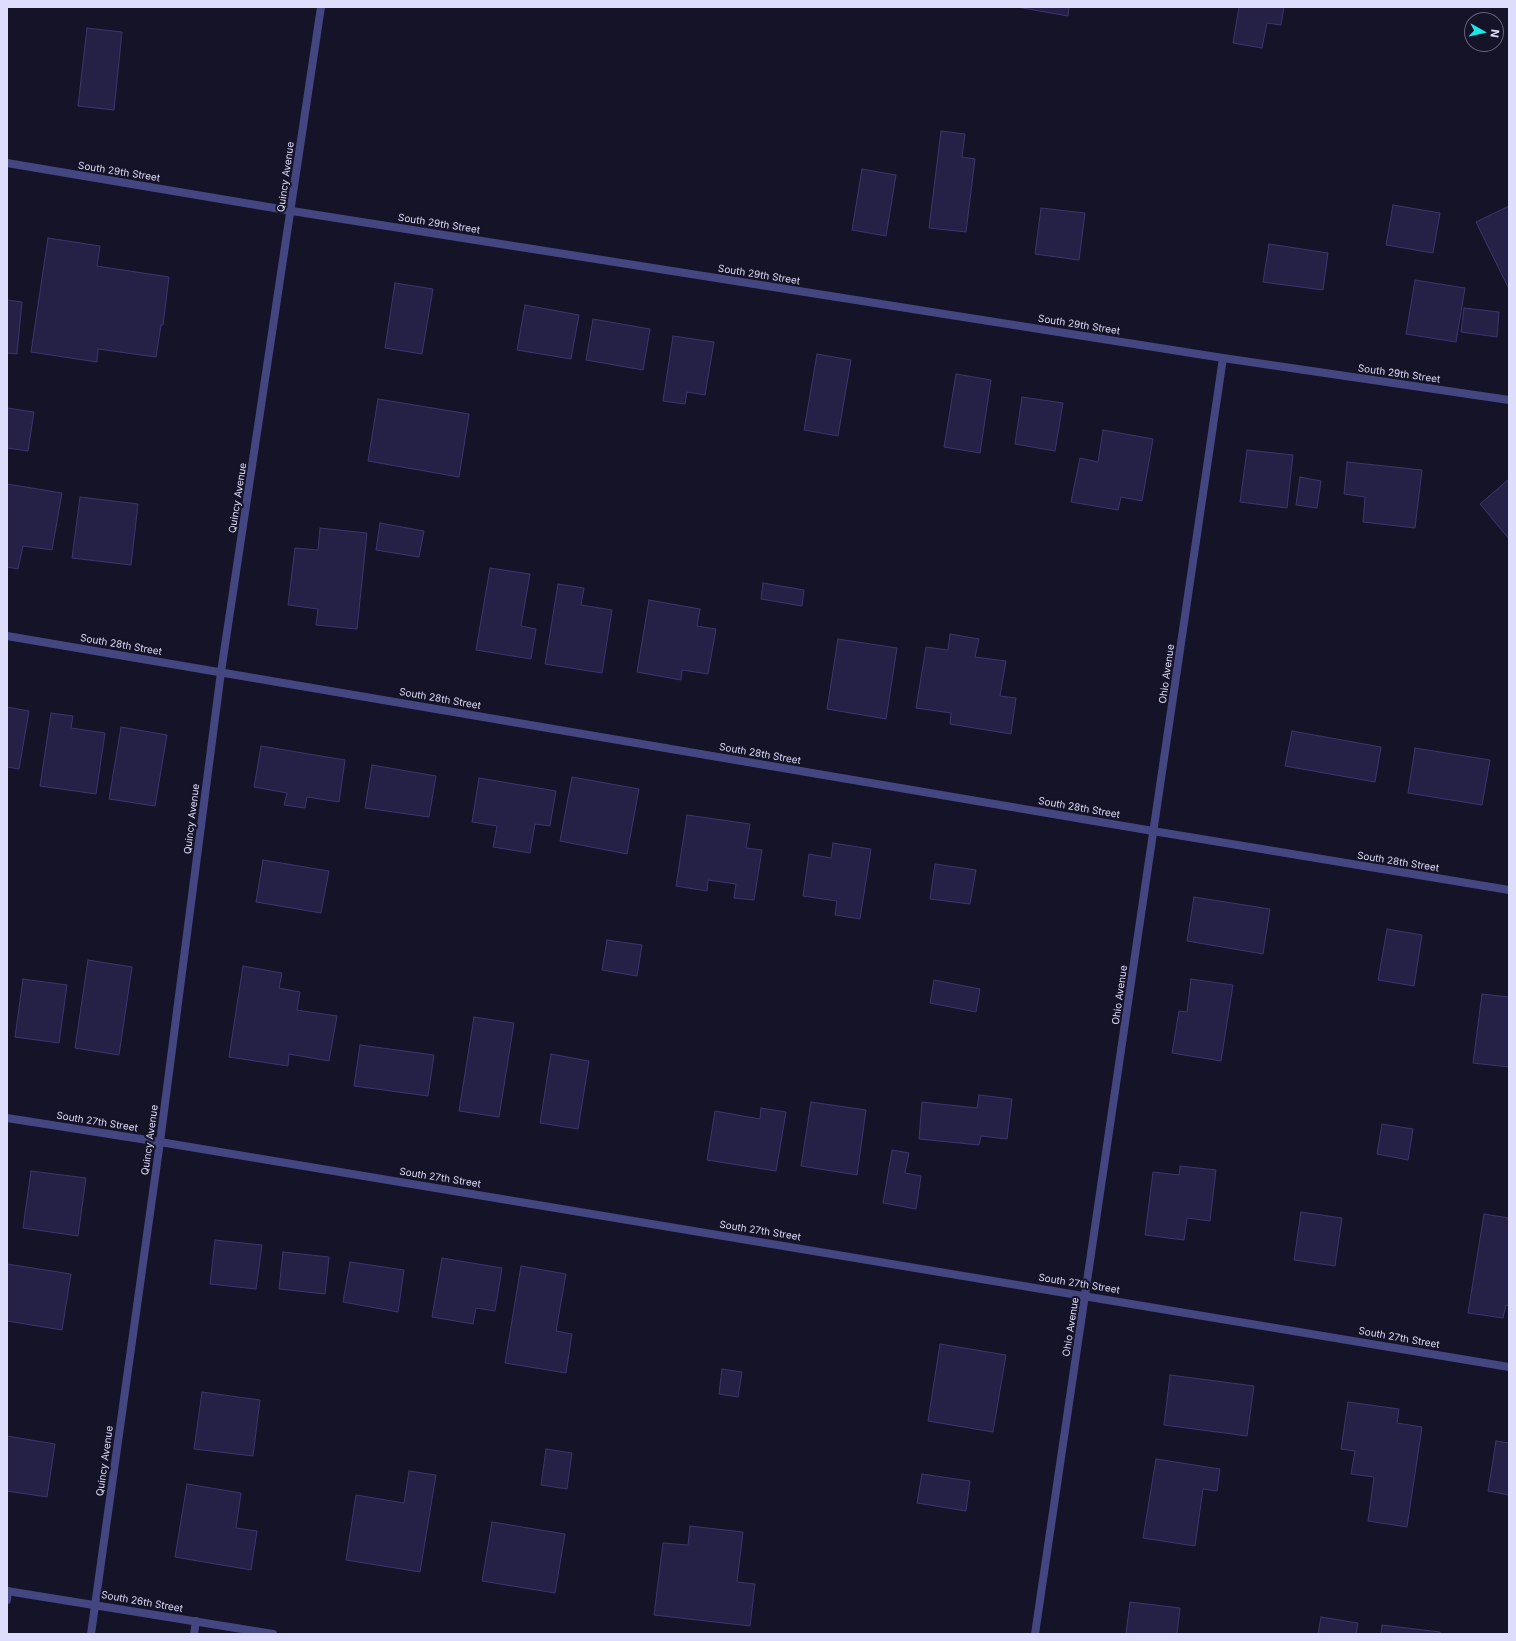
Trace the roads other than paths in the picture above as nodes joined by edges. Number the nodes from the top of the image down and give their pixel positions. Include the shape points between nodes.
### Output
1 (321, 7) edge
2 (7, 163) edge
3 (292, 211) junction
4 (1223, 358) junction
5 (1509, 400) edge
6 (7, 636) edge
7 (221, 672) junction
8 (1154, 831) junction
9 (1509, 890) edge
10 (7, 1118) edge
11 (160, 1142) junction
12 (1086, 1296) junction
13 (1509, 1367) edge
14 (7, 1591) edge
15 (7, 1600) edge
16 (95, 1604) junction
17 (196, 1621) junction
18 (91, 1634) edge
19 (194, 1634) edge
20 (273, 1634) edge
21 (1035, 1634) edge

1 - 3 street, Quincy Avenue
2 - 3 street, South 29th Street
3 - 4 street, South 29th Street
3 - 7 street, Quincy Avenue
4 - 5 street, South 29th Street
4 - 8 street, Ohio Avenue
6 - 7 street, South 28th Street
7 - 8 street, South 28th Street
7 - 11 street, Quincy Avenue
8 - 9 street, South 28th Street
8 - 12 street, Ohio Avenue
10 - 11 street, South 27th Street
11 - 12 street, South 27th Street
11 - 16 street, Quincy Avenue
12 - 13 street, South 27th Street
12 - 21 street, Ohio Avenue
14 - 15 street
14 - 16 street, South 26th Street
16 - 17 street, South 26th Street
16 - 18 street, Quincy Avenue
17 - 19 street
17 - 20 street, South 26th Street

